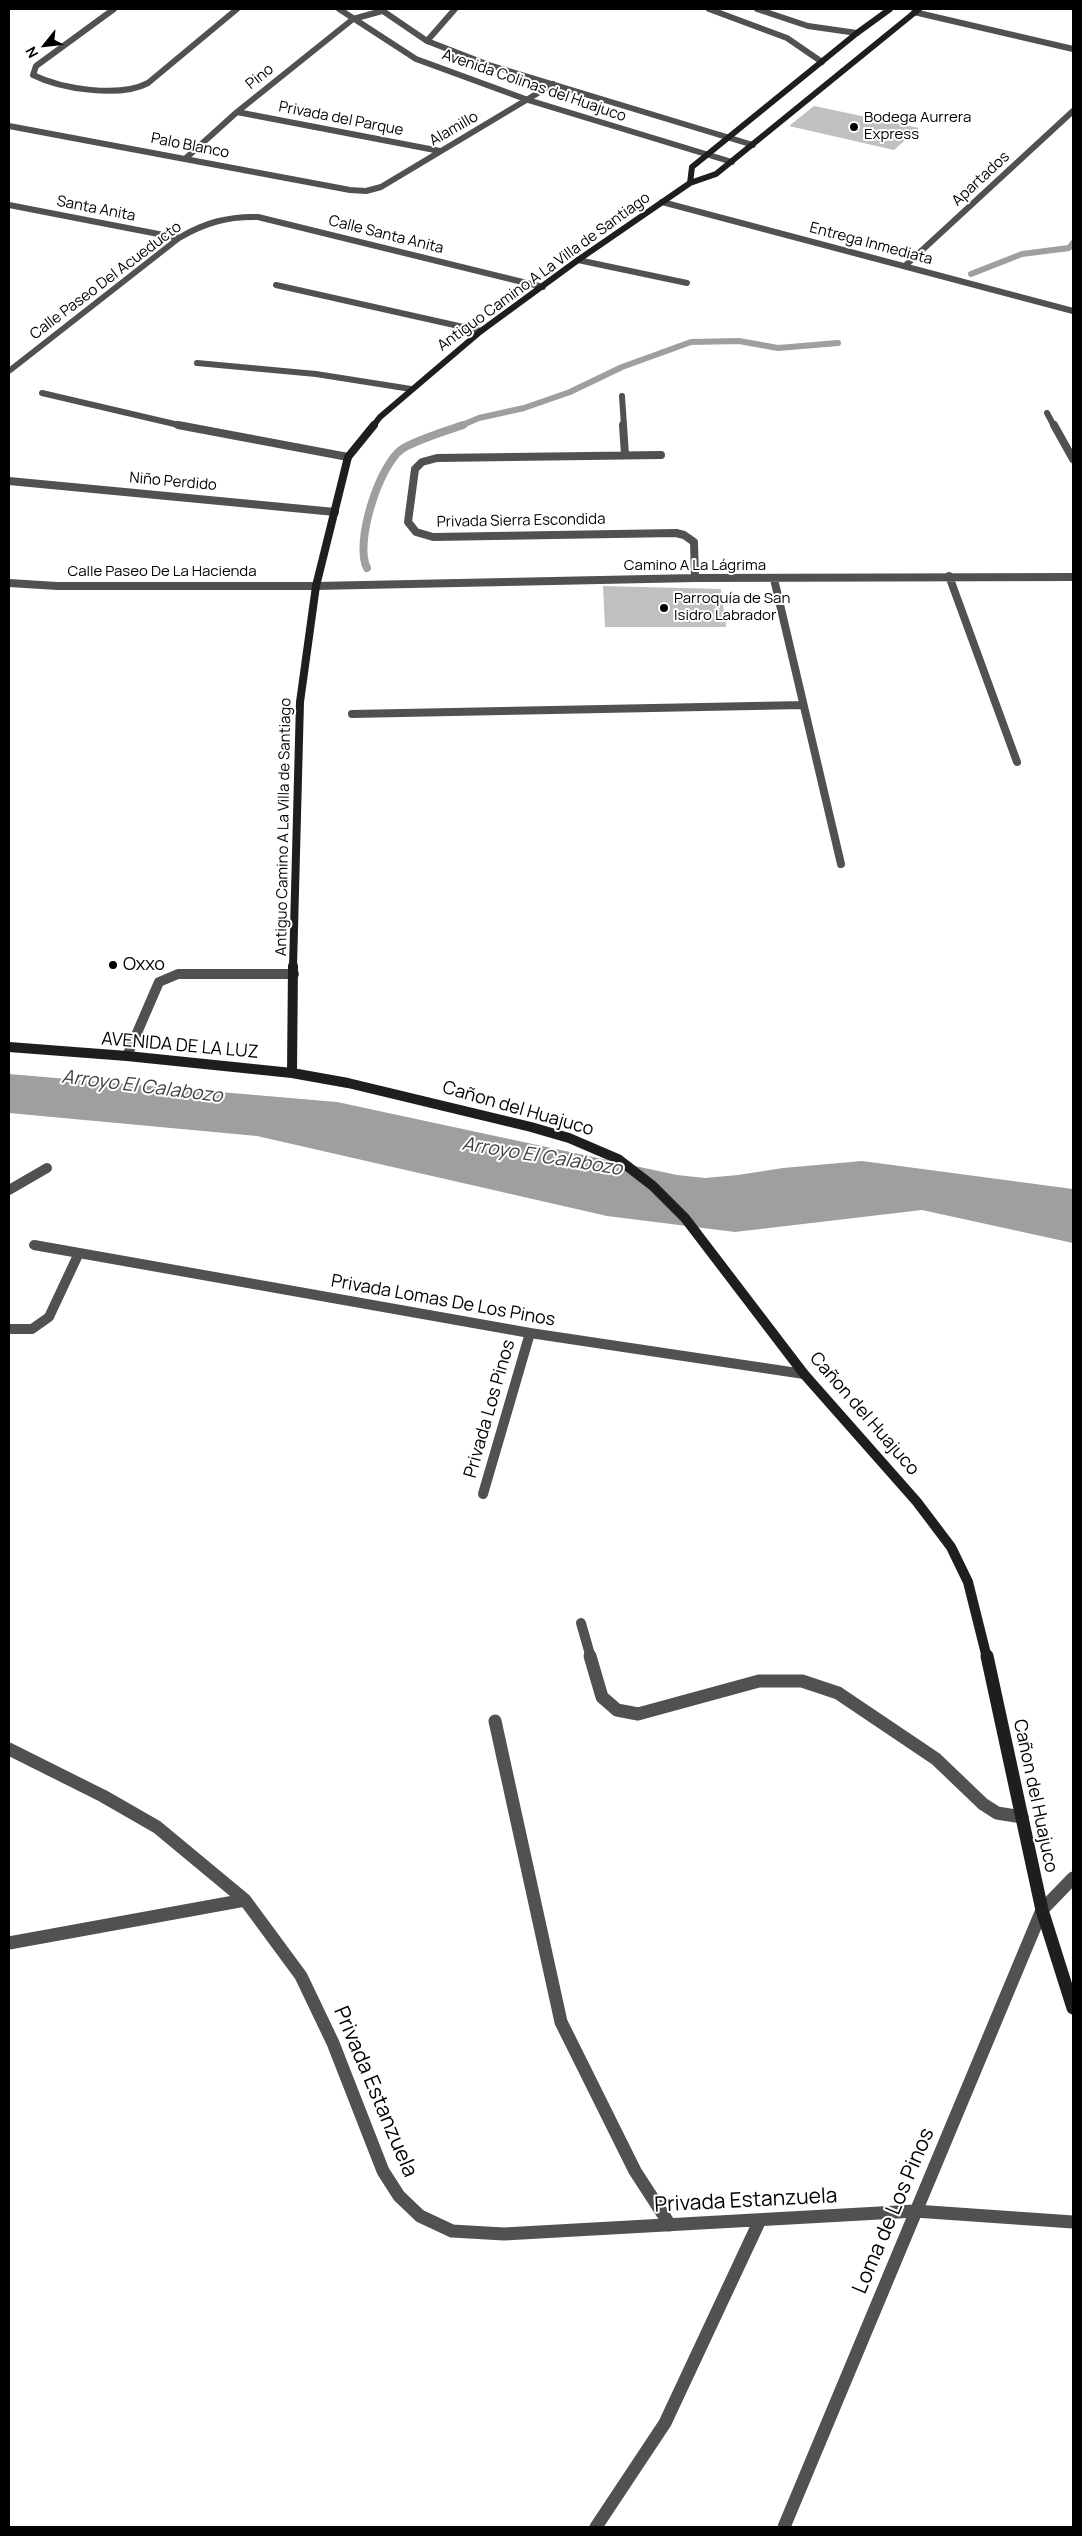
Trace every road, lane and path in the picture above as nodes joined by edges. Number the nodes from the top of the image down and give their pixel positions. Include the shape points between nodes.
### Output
1 (114, 9) edge
2 (237, 9) edge
3 (339, 9) edge
4 (455, 9) edge
5 (709, 9) edge
6 (757, 9) edge
7 (890, 9) edge
8 (381, 10) edge
9 (917, 11) edge
10 (353, 19) junction
11 (808, 26) junction
12 (801, 30) dead end
13 (857, 33) junction
14 (794, 34) dead end
15 (787, 38) junction
16 (427, 40) junction
17 (1073, 49) edge
18 (822, 62) junction
19 (553, 84) junction
20 (528, 100) junction
21 (1073, 111) edge
22 (237, 112) junction
23 (9, 126) edge
24 (726, 138) junction
25 (754, 145) junction
26 (440, 151) junction
27 (706, 155) junction
28 (186, 158) junction
29 (732, 162) junction
30 (690, 183) junction
31 (366, 191) joint
32 (662, 202) junction
33 (9, 205) edge
34 (222, 218) joint
35 (179, 238) junction
36 (578, 260) junction
37 (906, 265) junction
38 (687, 283) dead end
39 (276, 285) dead end
40 (543, 287) junction
41 (1073, 311) edge
42 (481, 331) junction
43 (196, 362) dead end
44 (9, 371) edge
45 (412, 389) junction
46 (42, 393) dead end
47 (622, 396) dead end
48 (1047, 413) dead end
49 (626, 455) junction
50 (661, 455) dead end
51 (348, 457) junction
52 (1073, 459) edge
53 (9, 481) edge
54 (335, 512) junction
55 (949, 576) junction
56 (695, 578) junction
57 (1073, 578) edge
58 (774, 579) junction
59 (9, 583) edge
60 (316, 586) junction
61 (803, 705) junction
62 (352, 714) dead end
63 (1017, 762) dead end
64 (841, 864) dead end
65 (294, 974) junction
66 (9, 1047) edge
67 (127, 1056) junction
68 (292, 1073) junction
69 (348, 1083) joint
70 (47, 1168) dead end
71 (9, 1190) edge
72 (34, 1245) dead end
73 (78, 1255) junction
74 (9, 1330) edge
75 (530, 1333) junction
76 (804, 1374) junction
77 (483, 1494) dead end
78 (581, 1623) dead end
79 (495, 1721) dead end
80 (9, 1749) edge
81 (1022, 1817) junction
82 (1073, 1878) edge
83 (245, 1900) junction
84 (1042, 1910) junction
85 (9, 1943) edge
86 (1073, 2008) edge
87 (915, 2211) junction
88 (760, 2220) junction
89 (1073, 2222) edge
90 (670, 2225) junction
91 (596, 2527) edge
92 (784, 2527) edge

1 - 2 street via 36,66 33,75 110,91 137,89
3 - 10 street, Avenida Colinas del Huajuco
4 - 16 street
5 - 15 street
6 - 11 street
7 - 13 street
8 - 10 street
8 - 16 street, Avenida Colinas del Huajuco
9 - 17 street
9 - 25 street, Antiguo Camino A La Villa de Santiago
10 - 20 street, Avenida Colinas del Huajuco via 416,59
10 - 22 street, Pino
11 - 12 street
11 - 13 street
13 - 18 street
14 - 15 street
15 - 18 street
16 - 19 street, Avenida Colinas del Huajuco via 489,65
18 - 24 street
19 - 20 street, Alamillo
19 - 24 street, Avenida Colinas del Huajuco
20 - 26 street, Alamillo
20 - 27 street, Avenida Colinas del Huajuco
21 - 37 street, Apartados
22 - 26 street, Privada del Parque
22 - 28 street, Pino
23 - 28 street, Palo Blanco
24 - 25 street, Avenida Colinas del Huajuco
24 - 27 street
25 - 29 street, Antiguo Camino A La Villa de Santiago
26 - 31 street, Alamillo via 381,187
27 - 29 street, Avenida Colinas del Huajuco
27 - 30 street via 692,167
28 - 31 street, Palo Blanco
29 - 30 street, Antiguo Camino A La Villa de Santiago via 716,174
30 - 32 street, Antiguo Camino A La Villa de Santiago
32 - 36 street, Antiguo Camino A La Villa de Santiago
32 - 37 street, Entrega Inmediata
33 - 35 street, Santa Anita
34 - 35 street, Calle Paseo Del Acueducto via 200,225
34 - 40 street, Calle Santa Anita via 258,217
35 - 44 street, Calle Paseo Del Acueducto
36 - 38 street
36 - 40 street, Antiguo Camino A La Villa de Santiago
37 - 41 street, Entrega Inmediata
39 - 42 street
40 - 42 street, Antiguo Camino A La Villa de Santiago
42 - 45 street, Antiguo Camino A La Villa de Santiago
43 - 45 street via 316,374
45 - 51 street, Antiguo Camino A La Villa de Santiago via 380,417
46 - 51 street via 188,427
47 - 49 street
48 - 52 street
49 - 50 street, Privada Sierra Escondida
49 - 56 street, Privada Sierra Escondida via 461,457 422,462 415,469 408,522 416,532 432,537 684,534 694,542
51 - 54 street, Antiguo Camino A La Villa de Santiago
53 - 54 street, Niño Perdido
54 - 60 street, Antiguo Camino A La Villa de Santiago
55 - 57 street, Camino A La Lágrima
55 - 58 street, Camino A La Lágrima
55 - 63 street
56 - 58 street, Camino A La Lágrima
56 - 60 street, Camino A La Lágrima
58 - 61 street
59 - 60 street, Calle Paseo De La Hacienda via 57,586
60 - 65 street, Antiguo Camino A La Villa de Santiago via 300,702
61 - 62 street
61 - 64 street
65 - 67 street via 178,974 166,977 159,982
65 - 68 street, Antiguo Camino A La Villa de Santiago
66 - 67 street, AVENIDA DE LA LUZ
67 - 68 street, AVENIDA DE LA LUZ
68 - 69 street, AVENIDA DE LA LUZ
69 - 76 street, Cañon del Huajuco via 531,1127 569,1138 618,1159 653,1186 685,1218
70 - 71 street
72 - 73 street, Privada Lomas De Los Pinos
73 - 74 street via 48,1317 32,1329
73 - 75 street, Privada Lomas De Los Pinos
75 - 76 street, Privada Lomas De Los Pinos
75 - 77 street, Privada Los Pinos
76 - 81 street, Cañon del Huajuco via 918,1502 951,1547 968,1582 980,1623
78 - 81 street via 602,1697 617,1710 638,1714 759,1682 802,1681 838,1693 936,1759 983,1804 997,1813
79 - 90 street via 561,2022 635,2171
80 - 83 street, Privada Estanzuela via 157,1827
81 - 84 street, Cañon del Huajuco
82 - 84 street
83 - 85 street
83 - 90 street, Privada Estanzuela via 301,1976 333,2043 383,2171 398,2196 420,2216 452,2231 504,2234
84 - 86 street, Cañon del Huajuco
84 - 87 street, Loma de Los Pinos
87 - 88 street, Privada Estanzuela
87 - 89 street, Privada Estanzuela
87 - 92 street, Loma de Los Pinos
88 - 90 street, Privada Estanzuela
88 - 91 street via 665,2423

